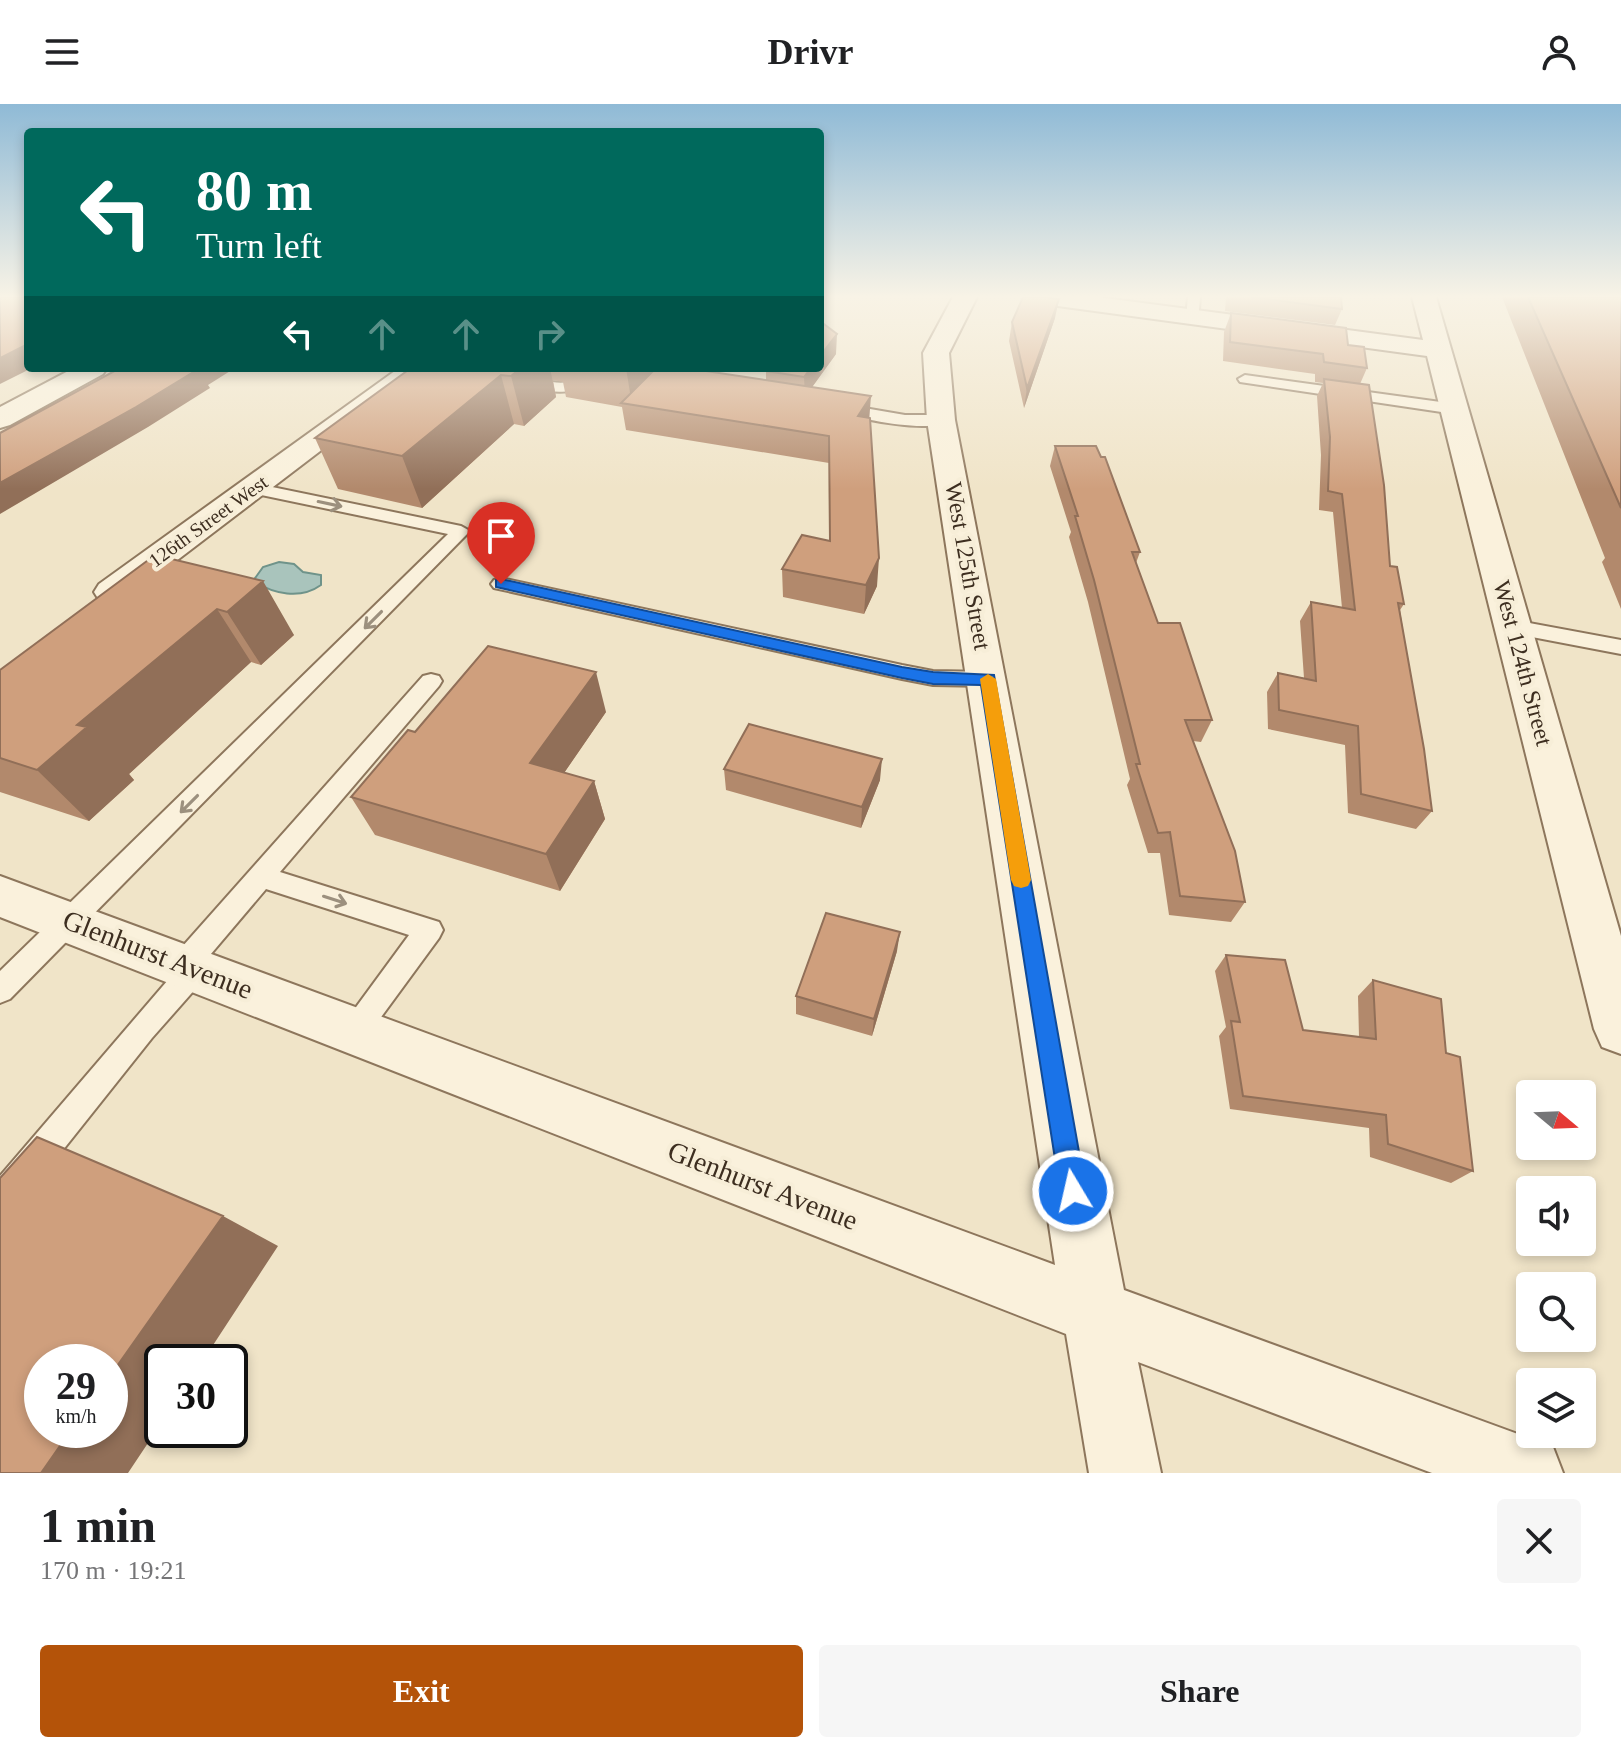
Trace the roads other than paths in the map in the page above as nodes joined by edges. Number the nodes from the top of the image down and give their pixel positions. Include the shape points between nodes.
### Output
1 (937, 361) edge
2 (1442, 361) edge
3 (87, 372) edge
4 (411, 372) edge
5 (598, 372) edge
6 (1245, 379) dead end
7 (508, 380) dead end
8 (820, 405) edge
9 (1455, 409) junction
10 (0, 419) edge
11 (941, 420) junction
12 (253, 488) junction
13 (501, 584) dead end
14 (89, 610) edge
15 (1513, 627) junction
16 (1621, 647) edge
17 (988, 679) junction
18 (431, 681) dead end
19 (261, 877) junction
20 (0, 896) edge
21 (71, 921) junction
22 (190, 967) junction
23 (0, 990) edge
24 (355, 1029) junction
25 (1621, 1029) edge
26 (0, 1202) edge
27 (1096, 1313) junction
28 (1125, 1473) edge
29 (1527, 1473) edge

1 - 11 street, West 125th Street
2 - 9 street, West 124th Street
3 - 10 street
4 - 12 street, 126th Street West
5 - 7 lane via 588,384 563,390
6 - 9 lane
8 - 11 lane via 905,420
9 - 15 street, West 124th Street
11 - 17 street, West 125th Street
12 - 14 street, 126th Street West
12 -> 21 lane via 461,531
13 - 17 lane via 902,672
15 - 16 lane
15 - 25 street, West 124th Street
17 - 27 street, West 125th Street
18 - 19 lane
19 - 22 lane
19 -> 24 lane via 429,930
20 - 21 street, Glenhurst Avenue
21 - 22 street, Glenhurst Avenue
21 - 23 lane
22 - 24 street, Glenhurst Avenue
22 - 26 lane
24 - 27 street, Glenhurst Avenue
27 - 28 street, West 125th Street
27 - 29 street, Glenhurst Avenue

